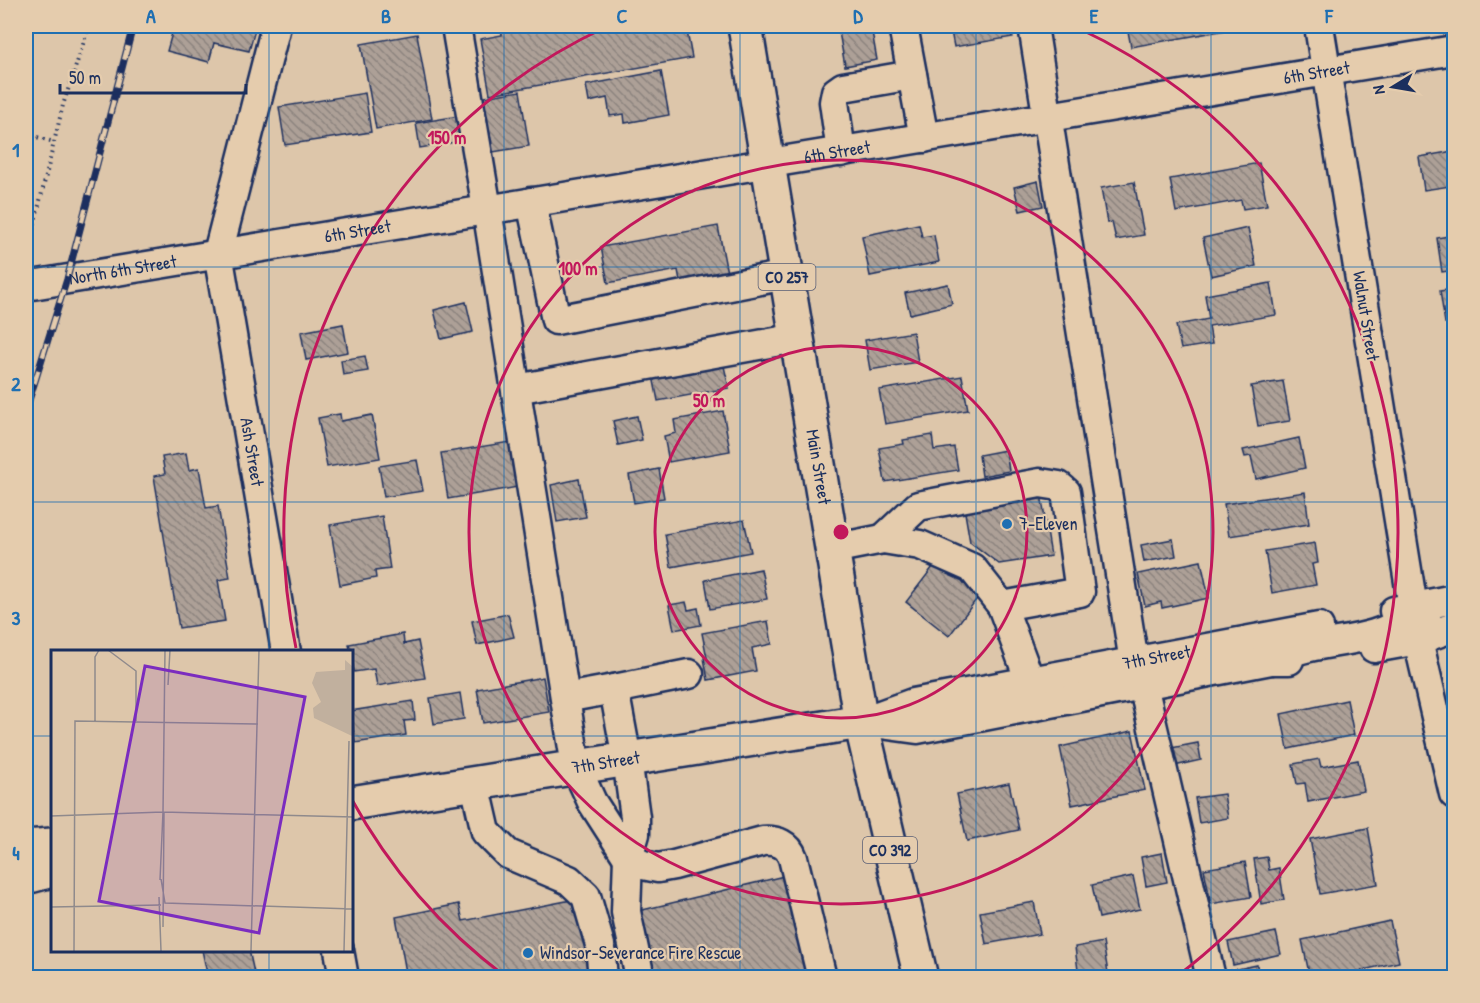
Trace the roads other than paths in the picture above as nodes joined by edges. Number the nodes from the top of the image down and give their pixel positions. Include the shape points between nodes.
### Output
1 (276, 26) edge
2 (456, 26) edge
3 (745, 26) edge
4 (903, 26) edge
5 (1033, 26) edge
6 (1319, 26) edge
7 (1455, 51) edge
8 (1327, 72) junction
9 (912, 75) junction
10 (1048, 118) junction
11 (924, 138) junction
12 (841, 152) junction
13 (768, 164) junction
14 (531, 202) junction
15 (487, 209) junction
16 (218, 253) junction
17 (786, 275) junction
18 (26, 286) edge
19 (797, 338) junction
20 (516, 389) junction
21 (883, 539) junction
22 (832, 549) junction
23 (1455, 600) edge
24 (1002, 606) junction
25 (1413, 607) junction
26 (1455, 618) edge
27 (1455, 627) edge
28 (1418, 640) junction
29 (286, 650) edge
30 (1271, 660) junction
31 (689, 674) dead end
32 (1138, 674) junction
33 (1030, 681) junction
34 (614, 689) junction
35 (565, 698) junction
36 (861, 722) junction
37 (627, 759) junction
38 (576, 767) junction
39 (475, 783) junction
40 (1455, 794) edge
41 (352, 803) edge
42 (51, 845) edge
43 (26, 847) edge
44 (628, 858) junction
45 (51, 870) edge
46 (26, 877) edge
47 (339, 952) edge
48 (344, 978) edge
49 (603, 978) edge
50 (640, 978) edge
51 (822, 978) edge
52 (921, 978) edge
53 (1211, 978) edge

1 - 16 street
2 - 15 street
3 - 13 main road, Main Street / CO 257
4 - 9 street
5 - 10 street
6 - 8 street, Walnut Street
7 - 8 street, 6th Street
8 - 10 street, 6th Street
8 - 25 street, Walnut Street
9 - 11 street
9 - 12 street via 843,87 836,92
10 - 11 street, 6th Street
10 - 32 street
11 - 12 street, 6th Street
12 - 13 street, 6th Street
13 - 14 street, 6th Street
13 - 17 main road, Main Street / CO 257
14 - 15 street, 6th Street
14 - 17 street via 556,320
15 - 16 street, 6th Street
15 - 20 street
16 - 18 street, North 6th Street
16 - 29 street, Ash Street
17 - 19 main road, Main Street / CO 257
19 - 20 street
19 - 22 main road, Main Street / CO 257
20 - 35 street
21 - 22 street
21 - 24 street via 920,545 972,568
21 - 24 street via 918,506 1040,483 1059,486 1066,492 1080,592
22 - 36 main road, Main Street / CO 257
23 - 25 street, 7th Street
24 - 33 street
25 - 30 street via 1410,616 1387,630 1297,650
25 - 32 street, 7th Street via 1271,637
26 - 28 street via 1425,630
27 - 28 street, 7th Street
28 - 30 street, 7th Street via 1301,660
28 - 40 street
30 - 32 street, 7th Street
31 - 34 street
32 - 33 street, 7th Street
32 - 36 street, 7th Street via 917,729
32 - 53 street
33 - 36 street, 7th Street via 913,703
34 - 35 street
34 - 37 street
35 - 38 street
36 - 37 main road, 7th Street
36 - 52 main road, Main Street / CO 392
37 - 38 main road, 7th Street
37 - 44 street via 635,817
38 - 39 main road, 7th Street
38 - 44 street via 592,802
39 - 41 main road, 7th Street
39 - 49 street via 486,832 508,854 569,880 586,896 600,945
42 - 43 main road
44 - 50 street via 626,912
44 - 51 street via 658,868 763,842 775,840 785,845 793,858
45 - 46 main road
47 - 48 street

